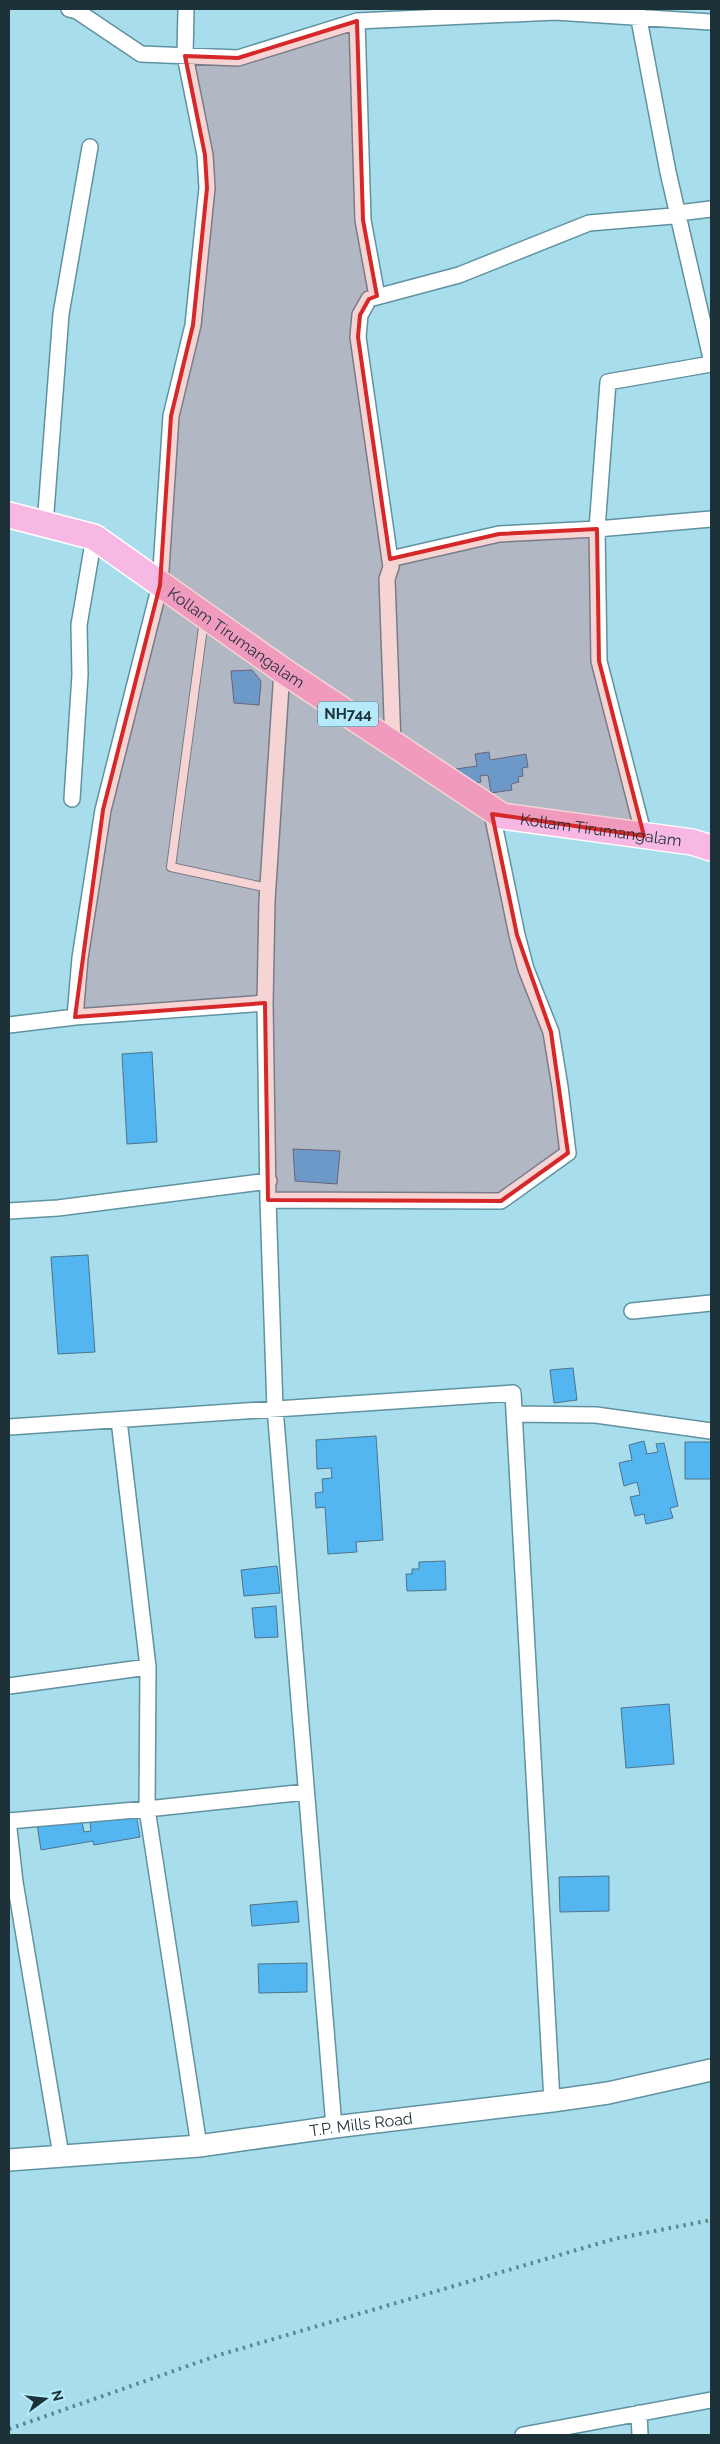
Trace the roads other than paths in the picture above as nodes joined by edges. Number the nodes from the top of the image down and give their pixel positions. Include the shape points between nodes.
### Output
1 (69, 9) edge
2 (186, 9) edge
3 (502, 12) edge
4 (638, 13) edge
5 (403, 14) edge
6 (357, 21) junction
7 (711, 22) edge
8 (185, 56) junction
9 (90, 146) dead end
10 (711, 209) edge
11 (678, 212) junction
12 (377, 296) junction
13 (711, 358) edge
14 (711, 364) edge
15 (9, 515) edge
16 (711, 519) edge
17 (45, 525) junction
18 (597, 529) junction
19 (94, 537) junction
20 (390, 559) junction
21 (160, 585) junction
22 (204, 616) junction
23 (282, 670) junction
24 (393, 744) junction
25 (72, 799) dead end
26 (491, 808) junction
27 (644, 836) junction
28 (711, 848) edge
29 (268, 888) junction
30 (265, 1003) junction
31 (75, 1017) junction
32 (9, 1025) edge
33 (269, 1181) junction
34 (268, 1200) junction
35 (9, 1211) edge
36 (711, 1303) edge
37 (632, 1311) dead end
38 (275, 1408) junction
39 (514, 1414) junction
40 (120, 1420) junction
41 (9, 1428) edge
42 (711, 1431) edge
43 (148, 1667) junction
44 (9, 1686) edge
45 (306, 1792) junction
46 (147, 1809) junction
47 (9, 1821) edge
48 (9, 1829) edge
49 (711, 2070) edge
50 (552, 2101) junction
51 (334, 2127) junction
52 (199, 2146) junction
53 (61, 2155) junction
54 (9, 2160) edge
55 (711, 2400) edge
56 (639, 2413) junction
57 (523, 2435) edge
58 (640, 2435) edge

1 - 8 street via 77,11 141,54
2 - 8 street
3 - 4 street
3 - 5 street
4 - 7 street
4 - 11 street
5 - 6 street
6 - 8 street via 238,58
6 - 12 street via 363,220
8 - 21 street via 205,154 207,188 193,325 170,416
9 - 17 street via 60,314
10 - 11 street
11 - 12 street via 673,216 589,223 459,275
11 - 13 street
12 - 20 street via 369,299 360,315 358,337
14 - 18 street via 608,382
15 - 17 highway, Kollam Tirumangalam / NH744
16 - 18 street
17 - 19 highway, Kollam Tirumangalam / NH744
18 - 20 street via 499,534
18 - 27 street via 599,661
19 - 21 highway, Kollam Tirumangalam / NH744
19 - 25 street via 79,625 80,675
20 - 24 street via 387,579
21 - 22 highway, Kollam Tirumangalam / NH744
21 - 31 street via 104,810 80,958
22 - 23 highway, Kollam Tirumangalam / NH744
22 - 29 lane via 172,867
23 - 24 highway, Kollam Tirumangalam / NH744
23 - 29 street
24 - 26 highway, Kollam Tirumangalam / NH744
26 - 27 highway, Kollam Tirumangalam / NH744 via 502,816
26 - 34 street via 519,943 551,1032 568,1152 501,1201
27 - 28 highway, Kollam Tirumangalam / NH744 via 692,842
29 - 30 street
30 - 31 street
30 - 33 street
31 - 32 street
33 - 34 street
33 - 35 street via 58,1208
34 - 38 street
36 - 37 street
38 - 39 street via 513,1393
38 - 40 street
38 - 45 street
39 - 42 street via 596,1415
39 - 50 street
40 - 41 street
40 - 43 street
43 - 44 street
43 - 46 street
45 - 46 street
45 - 51 street
46 - 47 street
46 - 52 street
48 - 53 street
49 - 50 main road, T.P. Mills Road via 608,2093
50 - 51 main road, T.P. Mills Road
51 - 52 main road, T.P. Mills Road
52 - 53 main road, T.P. Mills Road
53 - 54 main road, T.P. Mills Road
55 - 56 street
56 - 57 street
56 - 58 street

